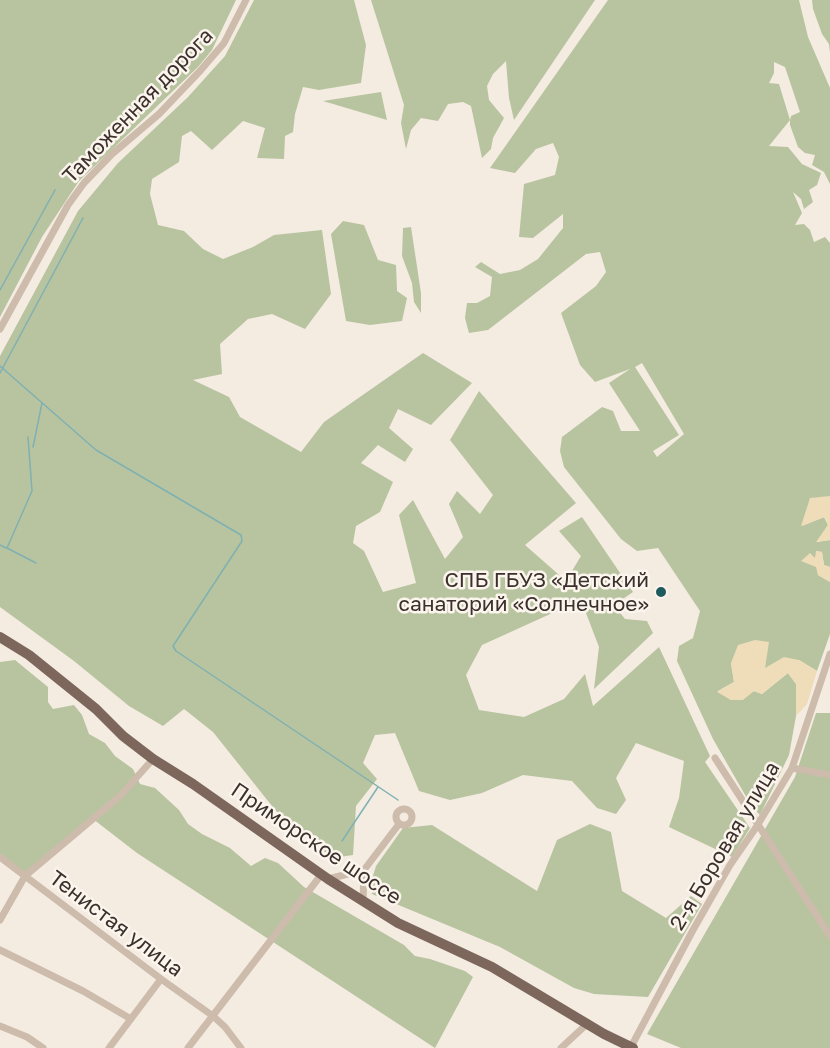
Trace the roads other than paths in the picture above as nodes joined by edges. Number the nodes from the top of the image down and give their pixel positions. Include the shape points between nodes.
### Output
1 (246, 0) edge
2 (0, 329) edge
3 (0, 637) edge
4 (830, 654) edge
5 (715, 758) dead end
6 (153, 759) junction
7 (792, 768) junction
8 (830, 775) edge
9 (399, 824) dead end
10 (758, 826) junction
11 (0, 857) edge
12 (364, 870) junction
13 (25, 876) junction
14 (325, 877) junction
15 (363, 901) junction
16 (0, 920) edge
17 (830, 936) edge
18 (0, 951) edge
19 (161, 980) junction
20 (213, 1016) junction
21 (131, 1019) junction
22 (588, 1023) junction
23 (0, 1026) edge
24 (43, 1048) edge
25 (109, 1048) edge
26 (188, 1048) edge
27 (241, 1048) edge
28 (561, 1048) edge
29 (632, 1048) edge

1 - 2 street, Таможенная дорога via 224,43 200,71 84,183
3 - 6 main road, Приморское шоссе via 29,655
4 - 7 street, 2-я Боровая улица
5 - 10 street
6 - 13 street via 120,796
6 - 14 main road, Приморское шоссе
7 - 8 street
7 - 10 street, 2-я Боровая улица
9 - 12 street
10 - 17 street
10 - 29 street, 2-я Боровая улица via 730,865 693,930
11 - 13 street, Тенистая улица
12 - 14 street
12 - 15 street
13 - 16 street
13 - 19 street, Тенистая улица
14 - 15 main road, Приморское шоссе
14 - 20 street
15 - 22 main road, Приморское шоссе via 398,923 517,981
18 - 21 street
19 - 20 street, Тенистая улица
19 - 21 street
20 - 26 street
20 - 27 street, Тенистая улица
21 - 25 street
22 - 28 street
22 - 29 main road, Приморское шоссе
23 - 24 street

